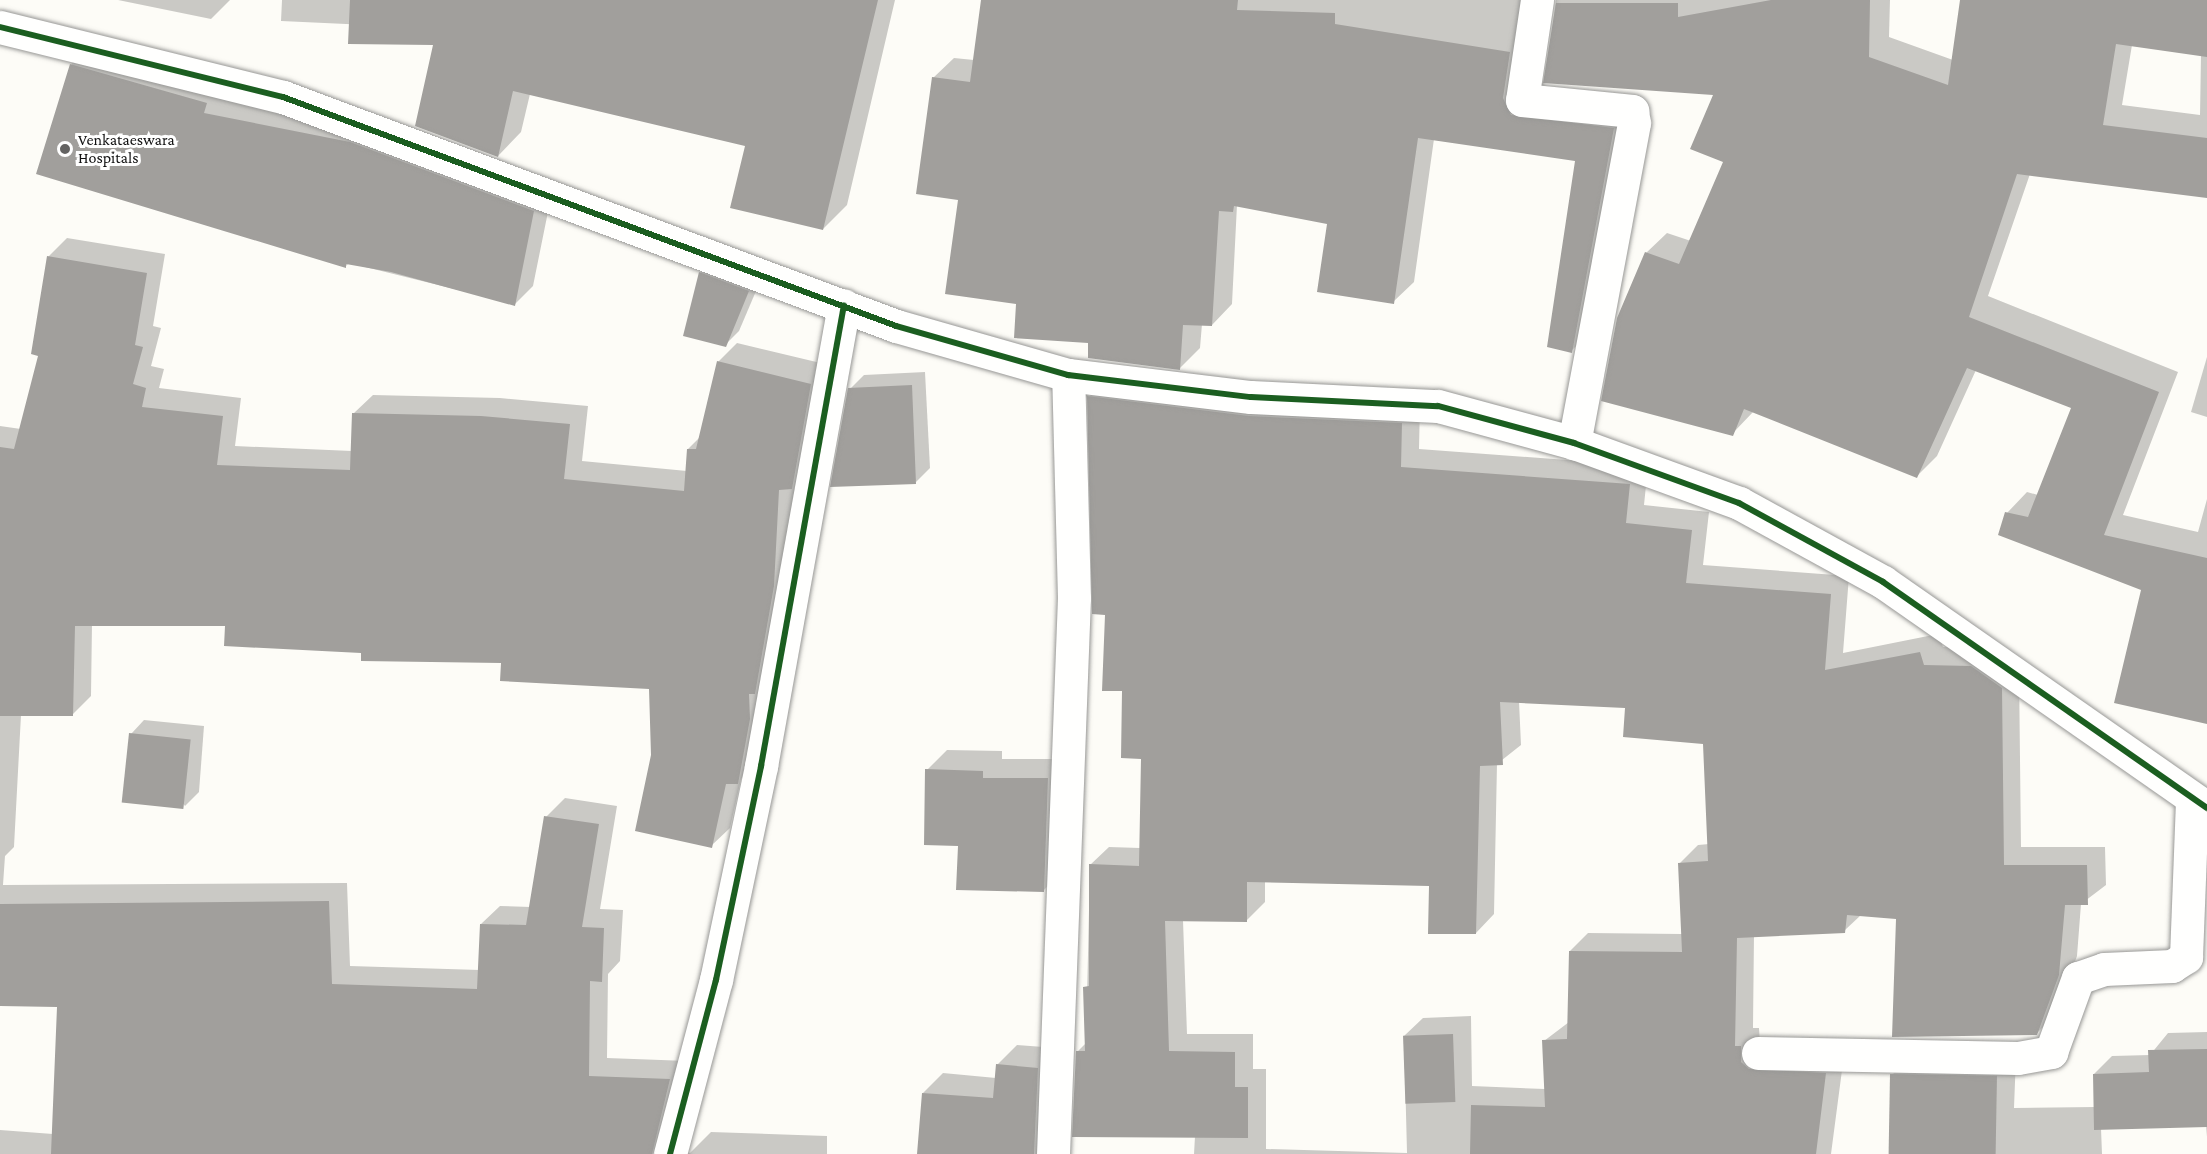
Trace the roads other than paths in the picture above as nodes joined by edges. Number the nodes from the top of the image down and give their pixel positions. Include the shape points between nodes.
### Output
1 (1537, 0) edge
2 (0, 27) edge
3 (844, 305) junction
4 (1068, 375) junction
5 (1574, 443) junction
6 (2199, 805) edge
7 (1758, 1053) dead end
8 (670, 1154) edge
9 (1053, 1154) edge

1 - 5 street via 1522,100 1632,111 1634,123
2 - 3 street via 283,97
3 - 4 street
3 - 8 street via 761,766 716,980
4 - 5 street via 1251,397 1438,406
4 - 9 street via 1074,598
5 - 6 street via 1740,503 1883,582
6 - 7 street via 2186,957 2172,966 2104,969 2078,978 2051,1052 2018,1058

